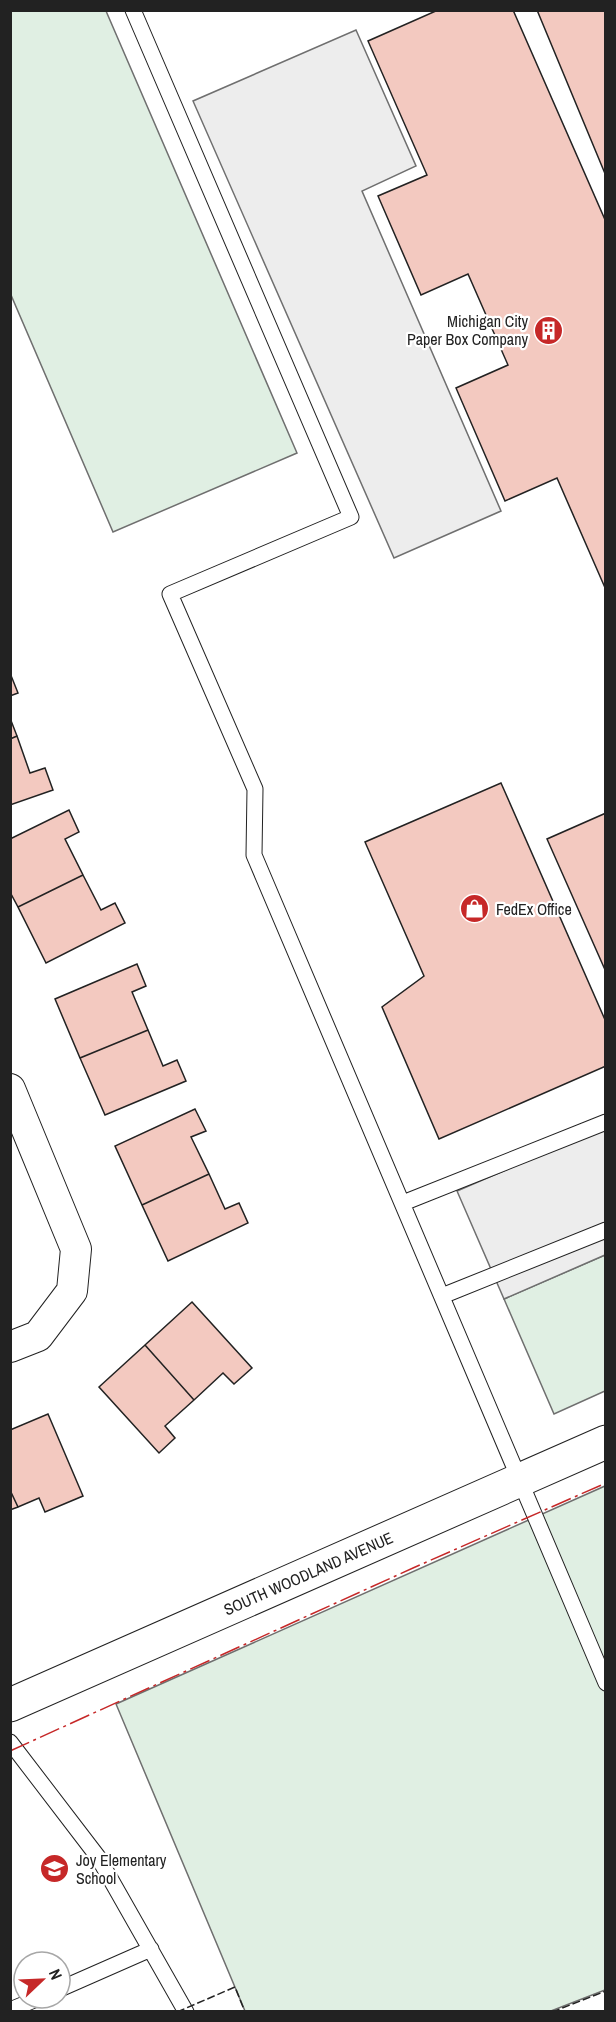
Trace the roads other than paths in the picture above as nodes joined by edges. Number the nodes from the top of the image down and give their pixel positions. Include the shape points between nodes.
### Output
1 (133, 10) edge
2 (10, 1089) edge
3 (606, 1122) edge
4 (403, 1203) junction
5 (606, 1230) edge
6 (442, 1296) junction
7 (10, 1347) edge
8 (606, 1442) edge
9 (519, 1480) junction
10 (606, 1683) edge
11 (10, 1705) edge
12 (10, 1742) edge
13 (150, 1949) junction
14 (72, 1984) edge
15 (186, 2012) edge

1 - 4 lane via 351,517 170,594 255,789 254,855
2 - 7 street via 76,1249 72,1291 38,1336
3 - 4 lane
4 - 6 lane
5 - 6 lane
6 - 9 lane
8 - 9 street, SOUTH WOODLAND AVENUE
9 - 10 lane
9 - 11 street, SOUTH WOODLAND AVENUE
12 - 13 lane via 98,1857
13 - 14 lane
13 - 15 lane

